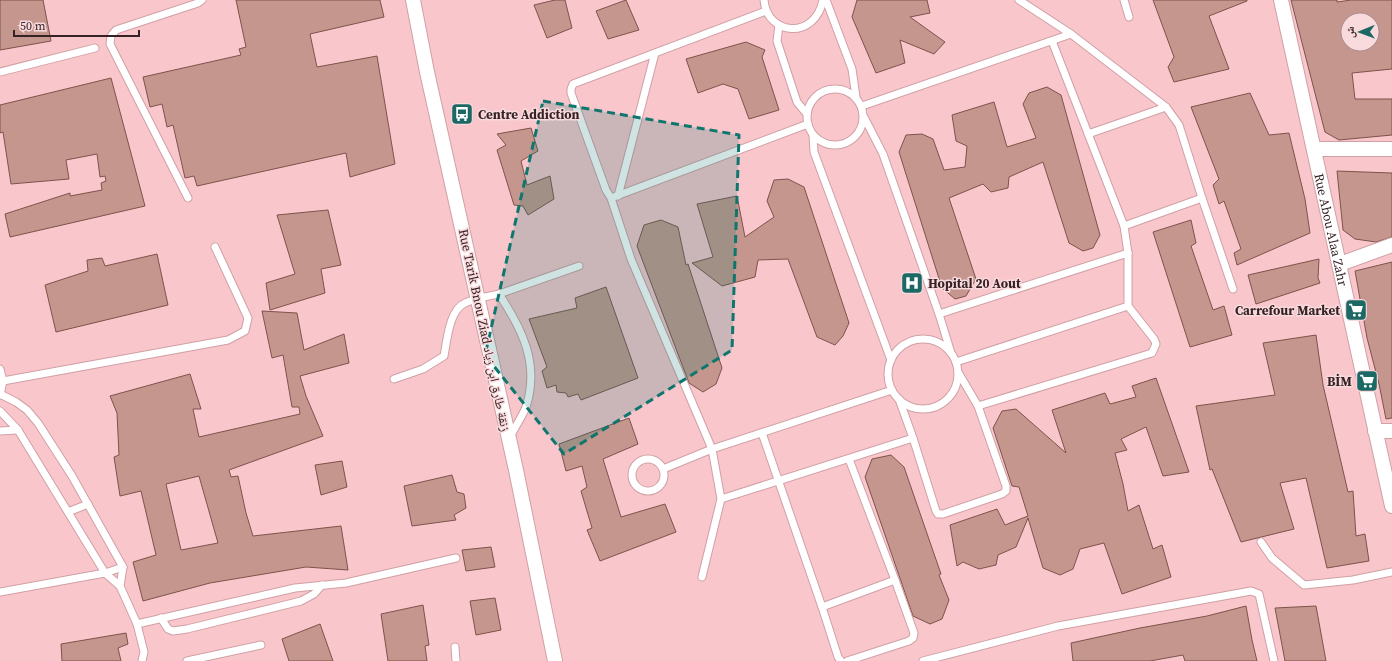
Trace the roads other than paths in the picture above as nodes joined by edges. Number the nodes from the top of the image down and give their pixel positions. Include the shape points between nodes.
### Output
1 (202, 0) edge
2 (413, 0) edge
3 (764, 0) edge
4 (825, 0) edge
5 (1019, 0) edge
6 (1124, 0) edge
7 (1281, 0) edge
8 (766, 11) junction
9 (1129, 17) dead end
10 (779, 25) junction
11 (1071, 34) junction
12 (1052, 41) junction
13 (95, 48) dead end
14 (655, 53) junction
15 (0, 72) edge
16 (856, 97) junction
17 (862, 106) junction
18 (1166, 107) junction
19 (807, 114) junction
20 (864, 117) junction
21 (808, 124) junction
22 (1088, 134) junction
23 (813, 135) junction
24 (1314, 149) junction
25 (1392, 150) edge
26 (614, 197) junction
27 (188, 198) dead end
28 (1202, 198) junction
29 (1124, 226) junction
30 (1392, 245) edge
31 (215, 247) dead end
32 (1128, 253) junction
33 (1340, 264) junction
34 (579, 266) dead end
35 (1233, 289) dead end
36 (499, 294) junction
37 (478, 298) junction
38 (1128, 306) junction
39 (939, 314) junction
40 (951, 353) junction
41 (891, 360) junction
42 (956, 362) junction
43 (0, 369) edge
44 (958, 372) junction
45 (394, 379) dead end
46 (3, 381) junction
47 (892, 390) junction
48 (0, 394) edge
49 (899, 399) junction
50 (978, 406) junction
51 (0, 411) edge
52 (18, 430) junction
53 (0, 431) edge
54 (1374, 431) junction
55 (1392, 431) edge
56 (762, 433) junction
57 (913, 438) junction
58 (509, 439) junction
59 (712, 449) junction
60 (849, 458) junction
61 (663, 469) junction
62 (778, 480) junction
63 (721, 499) junction
64 (88, 504) junction
65 (1392, 506) edge
66 (68, 512) junction
67 (1261, 542) dead end
68 (456, 558) dead end
69 (123, 567) junction
70 (1392, 572) edge
71 (105, 573) junction
72 (702, 577) dead end
73 (895, 580) junction
74 (322, 585) junction
75 (120, 586) junction
76 (0, 592) edge
77 (822, 607) junction
78 (161, 618) junction
79 (137, 624) junction
80 (260, 645) dead end
81 (455, 647) dead end
82 (142, 661) edge
83 (187, 661) edge
84 (456, 661) edge
85 (555, 661) edge
86 (841, 661) edge
87 (847, 661) edge
88 (923, 661) edge
89 (1274, 661) edge

1 - 27 lane via 116,30 111,36 110,44
2 - 37 street, Rue Tarik Bnou Ziad زنقة طارق ابن زياد
3 - 8 lane
4 - 10 lane via 816,19 808,25 789,28
4 - 16 lane via 852,69
5 - 11 lane
6 - 9 lane
7 - 24 street, Rue Abou Alaa Zahr
8 - 10 lane
8 - 14 lane
10 - 19 lane via 777,41 797,102
11 - 12 lane
11 - 18 lane
12 - 17 lane
12 - 22 lane
13 - 15 lane
14 - 26 lane
14 - 26 lane via 572,86 571,93 606,190
16 - 17 lane
16 - 19 lane via 837,88 826,90 817,95 810,104
17 - 20 lane
18 - 22 lane
18 - 28 lane via 1179,125
19 - 21 lane
20 - 23 lane via 861,128 854,138 844,144 828,144
20 - 39 lane via 883,154
21 - 23 lane
21 - 26 lane
22 - 29 lane
23 - 41 lane via 814,152
24 - 25 street
24 - 33 street, Rue Abou Alaa Zahr
26 - 59 lane via 631,259
28 - 29 lane
28 - 35 lane
29 - 32 lane
30 - 33 street
31 - 46 lane via 248,318 245,331 228,340
32 - 38 lane
32 - 39 lane
33 - 54 street, Rue Abou Alaa Zahr
34 - 36 lane
36 - 37 lane
36 - 58 lane via 523,339 530,362 531,382 526,408
37 - 45 lane via 464,303 457,309 444,356 423,369
37 - 58 street, Rue Tarik Bnou Ziad زنقة طارق ابن زياد
38 - 42 lane
38 - 50 lane via 1154,339 1156,344 1152,353
39 - 40 lane
40 - 41 lane via 934,341 914,340 904,345
40 - 42 lane
41 - 47 lane via 888,375
42 - 44 lane
43 - 46 lane
44 - 49 lane via 953,392 938,406 917,409 907,406
44 - 50 lane
46 - 48 lane
47 - 49 lane
47 - 56 lane
48 - 64 lane via 27,410 38,423
49 - 57 lane
50 - 57 lane via 1006,486 1006,491 1002,494 938,514
51 - 52 lane
52 - 53 lane
52 - 66 lane
54 - 55 street
54 - 65 street, Rue Abou Alaa Zahr
56 - 59 lane
56 - 62 lane
57 - 60 lane
58 - 85 street, Rue Tarik Bnou Ziad زنقة طارق ابن زياد
59 - 61 lane
59 - 63 lane
60 - 62 lane
60 - 73 lane
61 - 61 lane via 654,460 642,459 633,468 632,480 641,490 654,490 662,481
62 - 63 lane
62 - 77 lane
63 - 72 lane
64 - 66 lane
64 - 69 lane
66 - 71 lane
67 - 70 lane via 1272,558 1304,585 1353,580
68 - 74 lane via 346,583
69 - 71 lane
69 - 75 lane
71 - 75 lane
71 - 76 lane
73 - 77 lane
73 - 87 lane via 914,633 913,638
74 - 78 lane via 296,588
74 - 78 lane via 314,594 301,600 187,629 168,630
75 - 79 lane
77 - 86 lane
78 - 79 lane
79 - 82 lane via 144,652
80 - 83 lane
81 - 84 lane
88 - 89 lane via 1058,626 1251,591 1259,594

